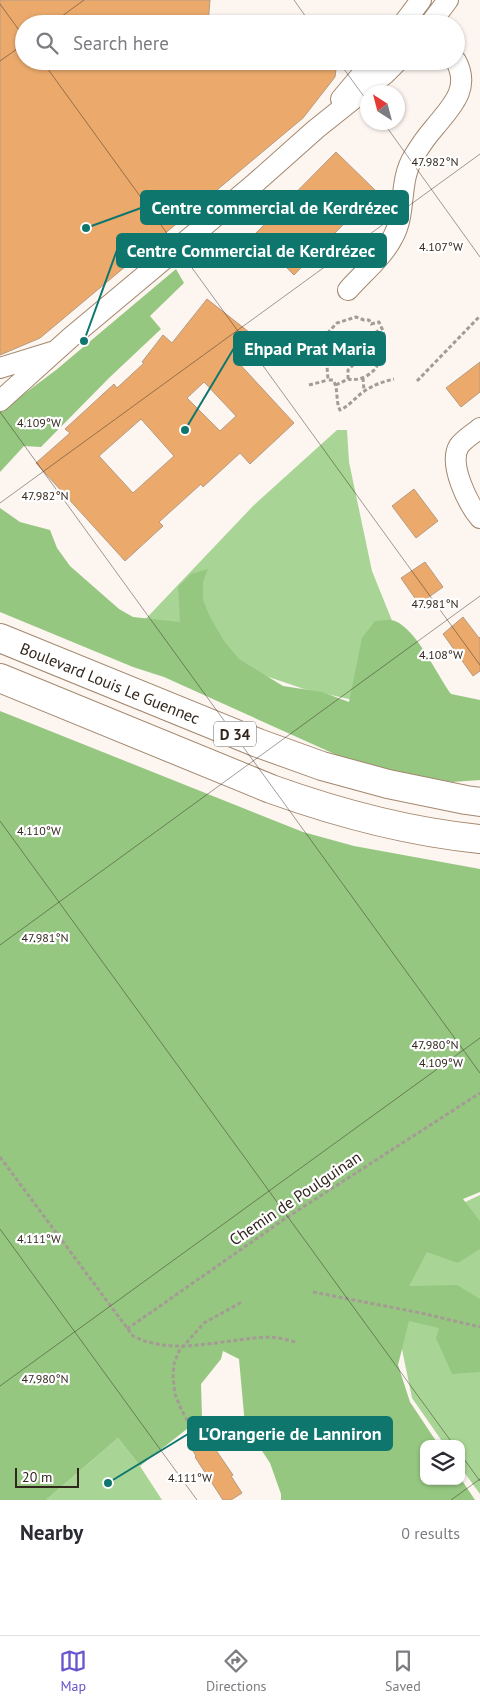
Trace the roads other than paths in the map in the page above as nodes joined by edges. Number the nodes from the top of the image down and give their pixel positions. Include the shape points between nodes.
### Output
1 (365, 70) edge
2 (388, 70) edge
3 (459, 70) edge
4 (316, 129) junction
5 (348, 290) dead end
6 (59, 349) junction
7 (0, 368) edge
8 (0, 401) edge
9 (480, 428) edge
10 (480, 518) edge
11 (0, 627) edge
12 (0, 638) edge
13 (32, 651) junction
14 (0, 678) edge
15 (480, 802) edge
16 (480, 839) edge

1 - 4 street
2 - 4 street
3 - 5 street via 460,93 412,158 407,170 399,224 393,238
4 - 6 street
6 - 7 street
6 - 8 street
9 - 10 street via 460,444 456,465 464,490
11 - 13 main road
12 - 13 main road, Boulevard Louis Le Guennec / D 34
13 - 15 main road, Boulevard Louis Le Guennec / D 34 via 322,766 388,784
14 - 16 main road, D 34 via 306,802 375,820

